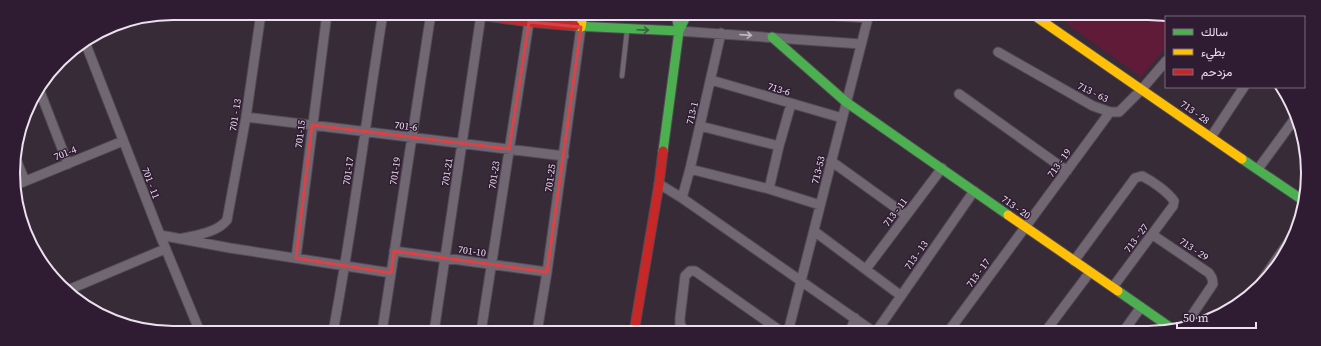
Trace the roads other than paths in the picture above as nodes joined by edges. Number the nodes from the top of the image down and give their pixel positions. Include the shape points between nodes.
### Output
1 (260, 20) edge
2 (326, 20) edge
3 (382, 20) edge
4 (430, 20) edge
5 (480, 20) edge
6 (515, 20) edge
7 (582, 20) edge
8 (677, 20) edge
9 (684, 20) edge
10 (867, 20) edge
11 (1041, 20) edge
12 (529, 22) junction
13 (581, 27) junction
14 (627, 29) junction
15 (679, 31) junction
16 (721, 33) junction
17 (772, 37) junction
18 (861, 44) junction
19 (87, 47) edge
20 (998, 52) dead end
21 (1165, 62) edge
22 (622, 76) dead end
23 (711, 80) junction
24 (1243, 88) edge
25 (1142, 89) junction
26 (41, 94) edge
27 (959, 94) dead end
28 (846, 102) junction
29 (791, 104) junction
30 (1110, 112) junction
31 (246, 117) junction
32 (842, 118) junction
33 (1292, 122) edge
34 (312, 125) junction
35 (700, 126) junction
36 (364, 132) junction
37 (412, 137) junction
38 (1211, 137) junction
39 (123, 141) junction
40 (462, 144) junction
41 (779, 146) junction
42 (509, 149) junction
43 (564, 156) junction
44 (831, 161) junction
45 (68, 164) junction
46 (942, 168) junction
47 (20, 169) edge
48 (690, 169) junction
49 (1258, 169) junction
50 (1067, 170) junction
51 (25, 181) junction
52 (20, 183) edge
53 (659, 184) junction
54 (769, 190) junction
55 (974, 191) junction
56 (682, 198) junction
57 (1299, 198) edge
58 (820, 205) junction
59 (906, 215) junction
60 (1026, 227) junction
61 (814, 231) junction
62 (160, 235) junction
63 (1153, 235) junction
64 (180, 239) junction
65 (165, 249) junction
66 (394, 251) junction
67 (296, 258) junction
68 (445, 258) junction
69 (1074, 261) junction
70 (492, 264) junction
71 (346, 266) junction
72 (866, 269) junction
73 (547, 272) junction
74 (1090, 272) junction
75 (391, 273) junction
76 (801, 280) junction
77 (1113, 287) junction
78 (74, 290) edge
79 (900, 295) junction
80 (1141, 307) junction
81 (855, 318) junction
82 (1188, 321) edge
83 (1167, 325) edge
84 (197, 326) edge
85 (334, 326) edge
86 (383, 326) edge
87 (435, 326) edge
88 (482, 326) edge
89 (538, 326) edge
90 (635, 326) edge
91 (681, 326) edge
92 (773, 326) edge
93 (790, 326) edge
94 (852, 326) edge
95 (866, 326) edge
96 (879, 326) edge
97 (952, 326) edge
98 (1050, 326) edge
99 (1127, 326) edge

1 - 31 street, 701 - 13
2 - 34 street, 701-15
3 - 36 street, 701-17
4 - 37 street, 701-19
5 - 40 street, 701-21
6 - 12 street
7 - 13 street
8 - 15 street
9 - 15 street
10 - 18 street, 713-53
11 - 25 street, 713 - 28
12 - 13 street
12 - 42 street, 701-23
13 - 14 street
13 - 43 street, 701-25
14 -> 15 street
14 - 22 lane
15 - 16 street
15 - 53 street
16 -> 17 street
16 - 23 street, 713-1
17 - 18 street
17 - 28 street, 713 - 20
18 - 28 street, 713-53
19 - 39 street, 701 - 11
20 - 30 street, 713 - 63 via 1093,106
21 - 25 street, 713 - 63
23 - 29 street, 713-6
23 - 35 street, 713-1
24 - 38 street
25 - 30 street, 713 - 63 via 1119,112
25 - 38 street, 713 - 28
26 - 45 street
27 - 50 street
28 - 32 street, 713-53
28 - 46 street, 713 - 20
29 - 32 street, 713-6
29 - 41 street
30 - 50 street, 713 - 19
31 - 34 street, 701-6
31 - 64 street, 701 - 13 via 227,220 216,229
32 - 44 street, 713-53
33 - 49 street
34 - 36 street, 701-6
34 - 67 street, 701-15
35 - 41 street
35 - 48 street, 713-1
36 - 37 street, 701-6
36 - 71 street, 701-17
37 - 40 street, 701-6
37 - 66 street, 701-19
38 - 49 street, 713 - 28
39 - 45 street, 701-4
39 - 62 street, 701 - 11
40 - 42 street, 701-6
40 - 68 street, 701-21
41 - 54 street
42 - 43 street, 701-6
42 - 70 street, 701-23
43 - 73 street, 701-25
44 - 58 street, 713-53
44 - 59 street
45 - 51 street, 701-4
46 - 55 street, 713 - 20
46 - 59 street, 713 - 11
47 - 51 street
48 - 54 street
48 - 56 street, 713-1
49 - 57 street, 713 - 28
50 - 60 street, 713 - 19
51 - 52 street, 701-4
53 - 56 street
53 - 90 street
54 - 58 street
55 - 60 street, 713 - 20
55 - 79 street, 713 - 13
56 - 76 street
58 - 61 street, 713-53
59 - 72 street, 713 - 11
60 - 69 street, 713 - 20
60 - 97 street, 713 - 17
61 - 72 street
61 - 76 street, 713-53
62 - 64 street
62 - 65 street, 701 - 11
63 - 69 street, 713 - 27 via 1174,201 1142,176 1135,178
63 - 77 street, 713 - 27
63 - 82 street, 713 - 29 via 1212,278 1213,284
64 - 67 street
65 - 78 street
65 - 84 street, 701 - 11
66 - 68 street, 701-10
66 - 75 street, 701-19
67 - 71 street
68 - 70 street, 701-10
68 - 87 street, 701-21
69 - 74 street, 713 - 20
70 - 73 street, 701-10
70 - 88 street, 701-23
71 - 75 street
71 - 85 street, 701-17
72 - 79 street
73 - 89 street, 701-25
74 - 77 street, 713 - 20
74 - 98 street
75 - 86 street, 701-19
76 - 81 street
76 - 93 street, 713-53
77 - 80 street, 713 - 20
79 - 96 street, 713 - 13
80 - 83 street, 713 - 20
80 - 99 street
81 - 94 street
81 - 95 street
91 - 92 street via 685,276 695,271

